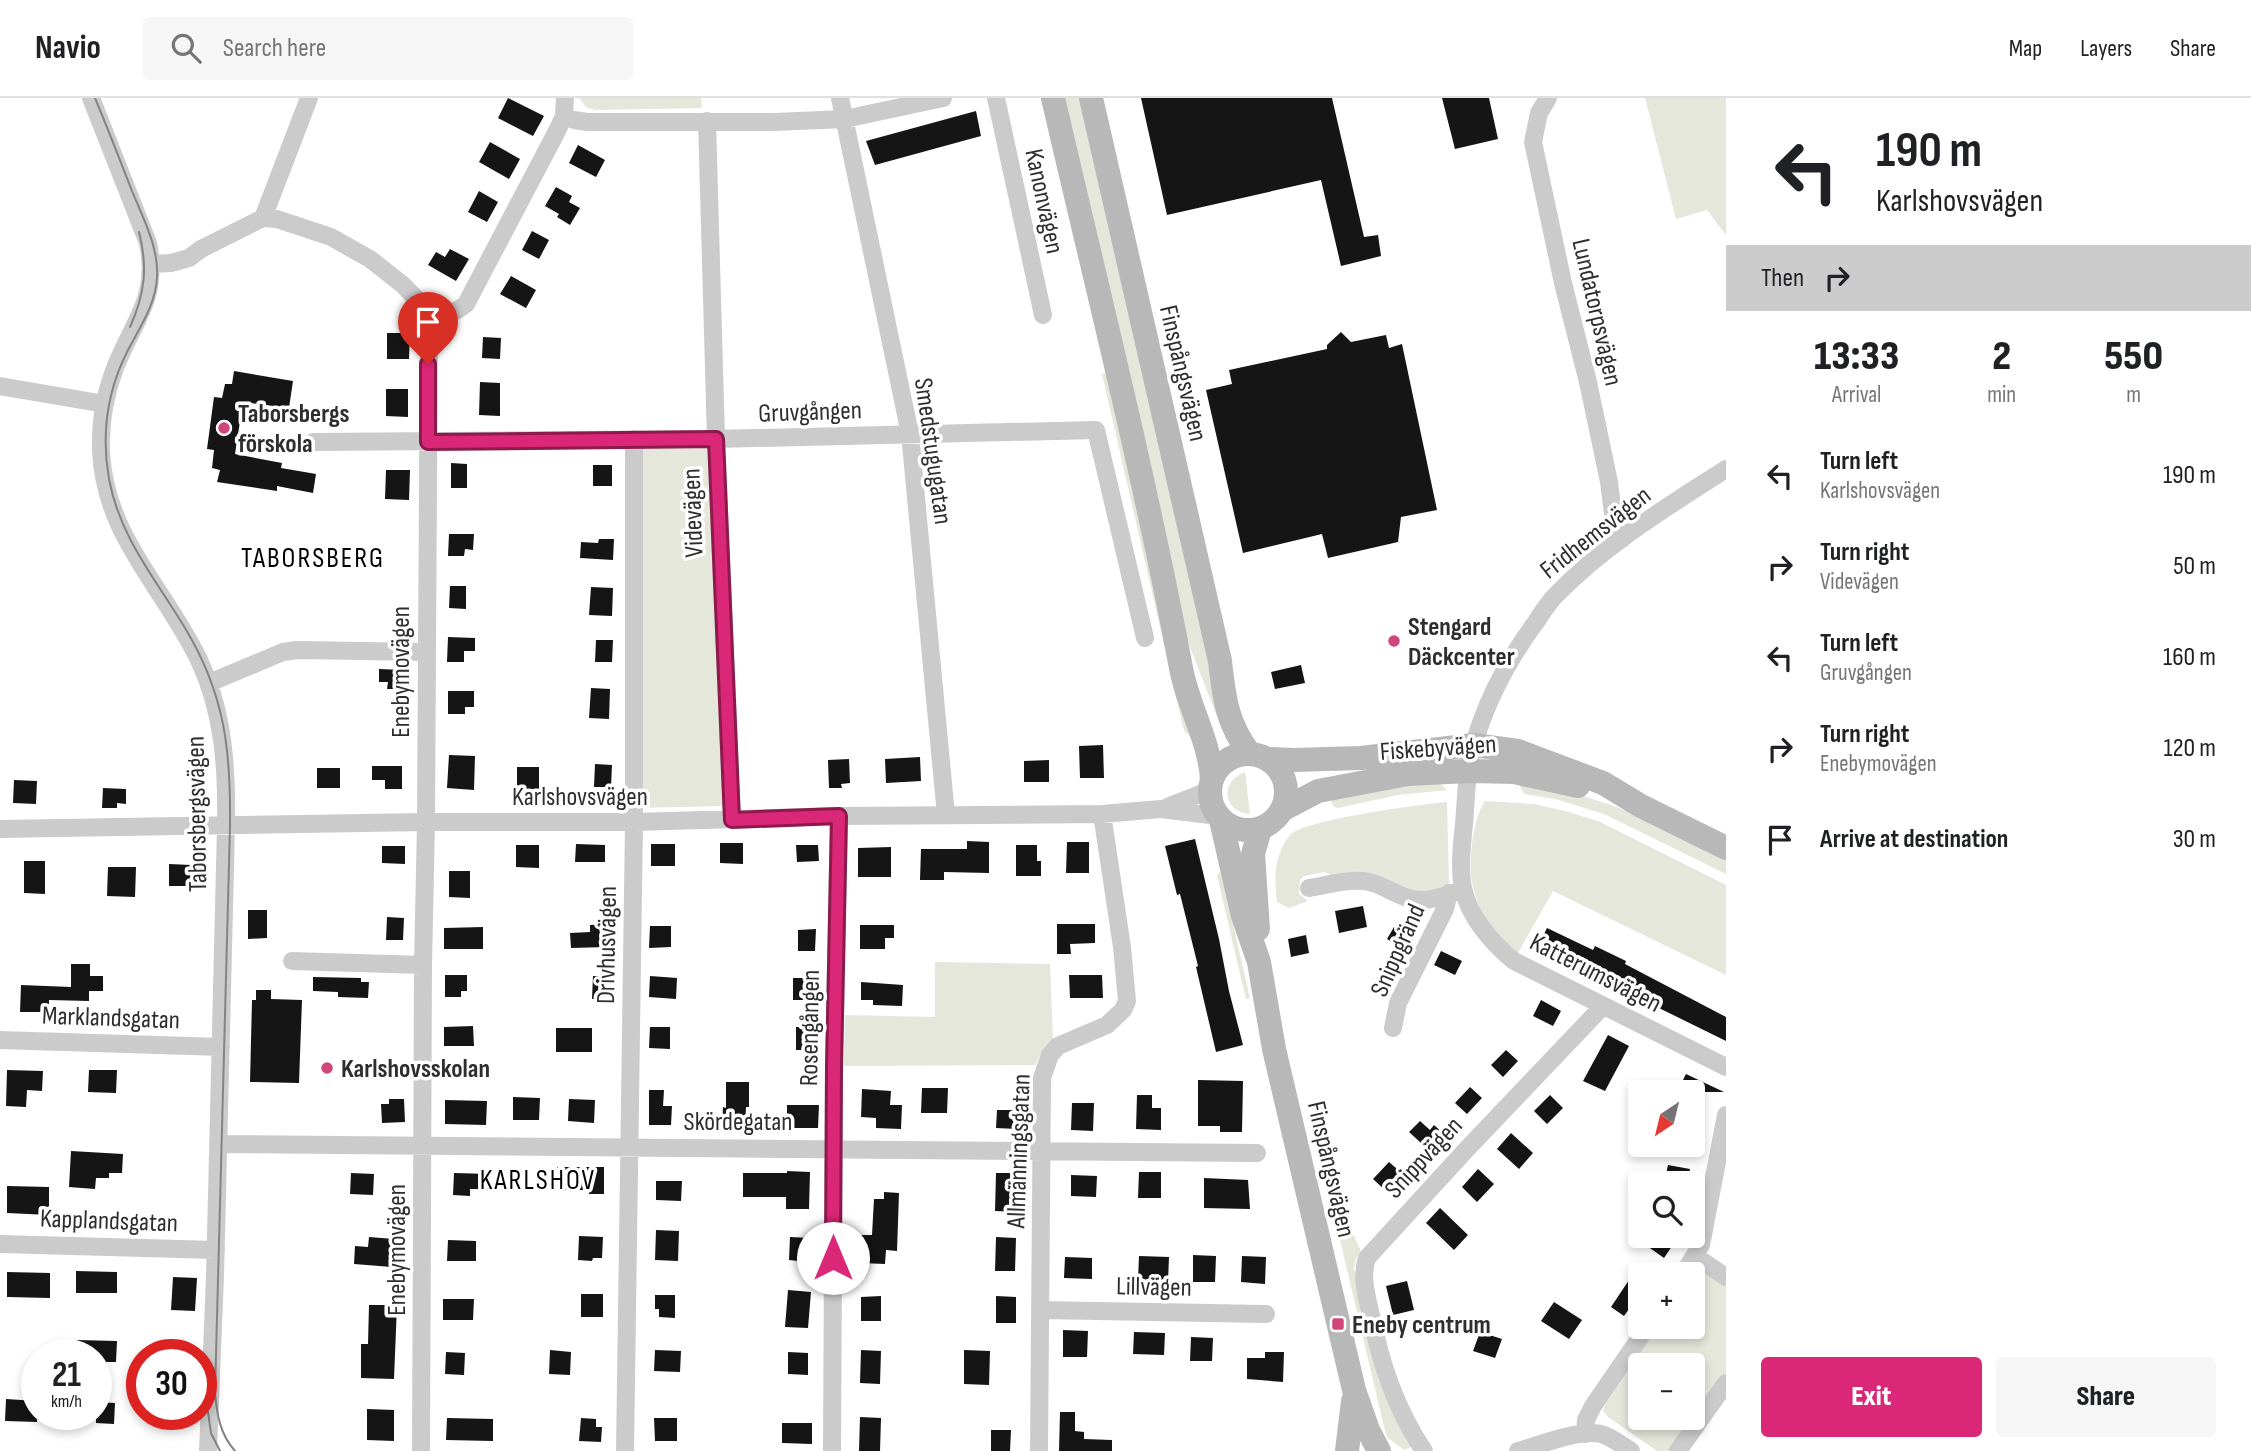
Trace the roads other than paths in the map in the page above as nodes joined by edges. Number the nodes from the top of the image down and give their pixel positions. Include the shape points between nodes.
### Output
1 (91, 98) edge
2 (309, 98) edge
3 (840, 98) edge
4 (943, 98) edge
5 (996, 98) edge
6 (1053, 98) edge
7 (1091, 98) edge
8 (1548, 98) edge
9 (565, 107) edge
10 (845, 119) junction
11 (706, 121) junction
12 (263, 218) junction
13 (152, 264) junction
14 (429, 312) junction
15 (1043, 315) dead end
16 (0, 386) edge
17 (104, 404) junction
18 (910, 434) junction
19 (634, 439) junction
20 (716, 439) junction
21 (313, 442) dead end
22 (428, 442) junction
23 (1726, 469) edge
24 (1622, 539) junction
25 (1145, 638) dead end
26 (426, 652) junction
27 (209, 683) junction
28 (1474, 745) junction
29 (1266, 761) junction
30 (1468, 771) junction
31 (1215, 778) junction
32 (1641, 806) junction
33 (1161, 809) junction
34 (1282, 810) junction
35 (1102, 814) junction
36 (946, 815) junction
37 (839, 816) junction
38 (1220, 818) junction
39 (732, 820) junction
40 (426, 822) junction
41 (634, 822) junction
42 (226, 826) junction
43 (0, 829) edge
44 (1260, 829) junction
45 (1726, 848) edge
46 (1309, 888) dead end
47 (1456, 891) junction
48 (292, 961) dead end
49 (1259, 962) junction
50 (423, 965) junction
51 (1603, 1006) junction
52 (1393, 1028) dead end
53 (0, 1040) edge
54 (220, 1046) junction
55 (1726, 1067) edge
56 (1726, 1115) edge
57 (218, 1144) junction
58 (422, 1145) junction
59 (631, 1147) junction
60 (834, 1148) junction
61 (1042, 1151) junction
62 (1257, 1153) dead end
63 (0, 1244) edge
64 (216, 1250) junction
65 (1695, 1256) junction
66 (1691, 1262) edge
67 (1726, 1277) edge
68 (1040, 1310) junction
69 (1266, 1314) dead end
70 (1639, 1339) edge
71 (1726, 1383) edge
72 (1354, 1390) junction
73 (1585, 1434) junction
74 (208, 1451) edge
75 (421, 1451) edge
76 (625, 1451) edge
77 (832, 1451) edge
78 (1039, 1451) edge
79 (1347, 1451) edge
80 (1380, 1451) edge
81 (1424, 1451) edge
82 (1518, 1451) edge
83 (1631, 1451) edge
84 (1678, 1451) edge

1 - 13 street, Taborsbergsvägen
2 - 12 street
3 - 10 street, Smedstugugatan
4 - 10 street
5 - 15 street, Kanonvägen
6 - 31 main road, Finspångsvägen via 1172,618 1220,740
7 - 29 main road, Finspångsvägen via 1220,661 1227,712 1238,739
8 - 24 street, Lundatorpsvägen via 1539,113 1533,142
9 - 11 street via 574,120 586,122
9 - 14 street via 466,304 456,311
10 - 11 street
10 - 18 street, Smedstugugatan
11 - 20 street, Videvägen
12 - 13 street via 189,258
12 - 14 street via 305,227 349,247 387,271
13 - 17 street, Taborsbergsvägen via 146,303 116,366
14 - 22 street, Enebymovägen
16 - 17 street
17 - 27 street, Taborsbergsvägen via 101,451 114,515
18 - 20 street, Gruvgången
18 - 25 street, Gruvgången via 1096,430
18 - 36 street, Smedstugugatan
19 - 20 street, Gruvgången
19 - 22 street, Gruvgången
19 - 41 street, Drivhusvägen
20 - 39 street, Videvägen
21 - 22 street, Gruvgången
22 - 26 street, Enebymovägen
23 - 24 street, Fridhemsvägen
24 - 28 street, Fridhemsvägen via 1552,599 1514,652
26 - 27 street via 283,652
26 - 40 street, Enebymovägen
27 - 42 street, Taborsbergsvägen via 224,745
28 - 29 main road, Fiskebyvägen via 1361,758 1313,773
28 - 30 street, Fridhemsvägen
28 - 32 main road, Fiskebyvägen via 1531,755 1602,783
29 - 31 main road via 1232,758
29 - 34 main road via 1286,794
30 - 32 main road, Fiskebyvägen via 1514,772
30 - 34 main road, Fiskebyvägen via 1340,786 1318,791
30 - 47 street, Katterumsvägen
31 - 33 street, Karlshovsvägen
31 - 38 main road, Finspångsvägen via 1211,800
32 - 45 main road, Fiskebyvägen
33 - 35 street, Karlshovsvägen
33 - 38 street, Karlshovsvägen
34 - 44 main road
35 - 36 street, Karlshovsvägen
35 - 61 street, Allmänningsgatan via 1127,1001 1108,1025 1058,1046 1050,1055 1042,1078
36 - 37 street, Karlshovsvägen
37 - 39 street, Karlshovsvägen
37 - 60 street, Rosengången
38 - 44 main road via 1239,830
38 - 49 main road, Finspångsvägen
39 - 41 street, Karlshovsvägen
40 - 41 street, Karlshovsvägen
40 - 42 street, Karlshovsvägen
40 - 50 street, Enebymovägen
41 - 59 street, Drivhusvägen
42 - 43 street, Karlshovsvägen
42 - 54 street, Taborsbergsvägen
44 - 49 main road, Finspångsvägen via 1253,863
46 - 47 street, Snippgränd via 1357,880 1419,900
47 - 51 street, Katterumsvägen via 1501,950 1530,970
47 - 52 street, Snippgränd via 1398,1003
48 - 50 street
49 - 72 main road, Finspångsvägen via 1274,1049
50 - 58 street, Enebymovägen
51 - 55 street, Katterumsvägen
51 - 81 street, Snippvägen via 1367,1258 1364,1282 1387,1377 1396,1403
53 - 54 street, Marklandsgatan
54 - 57 street, Taborsbergsvägen
56 - 65 street
57 - 58 street, Skördegatan
57 - 64 street, Taborsbergsvägen
58 - 59 street, Skördegatan
58 - 75 street, Enebymovägen
59 - 60 street, Skördegatan
59 - 76 street, Drivhusvägen
60 - 61 street, Skördegatan
60 - 77 street, Rosengången
61 - 62 street, Skördegatan
61 - 68 street, Allmänningsgatan
63 - 64 street, Kapplandsgatan
64 - 74 street, Taborsbergsvägen
65 - 66 street
65 - 67 street
68 - 69 street, Lillvägen
68 - 78 street, Allmänningsgatan
70 - 73 street via 1593,1406
71 - 84 street
72 - 79 main road, Finspångsvägen
72 - 80 main road, Finspångsvägen
73 - 82 street
73 - 83 street via 1610,1437

